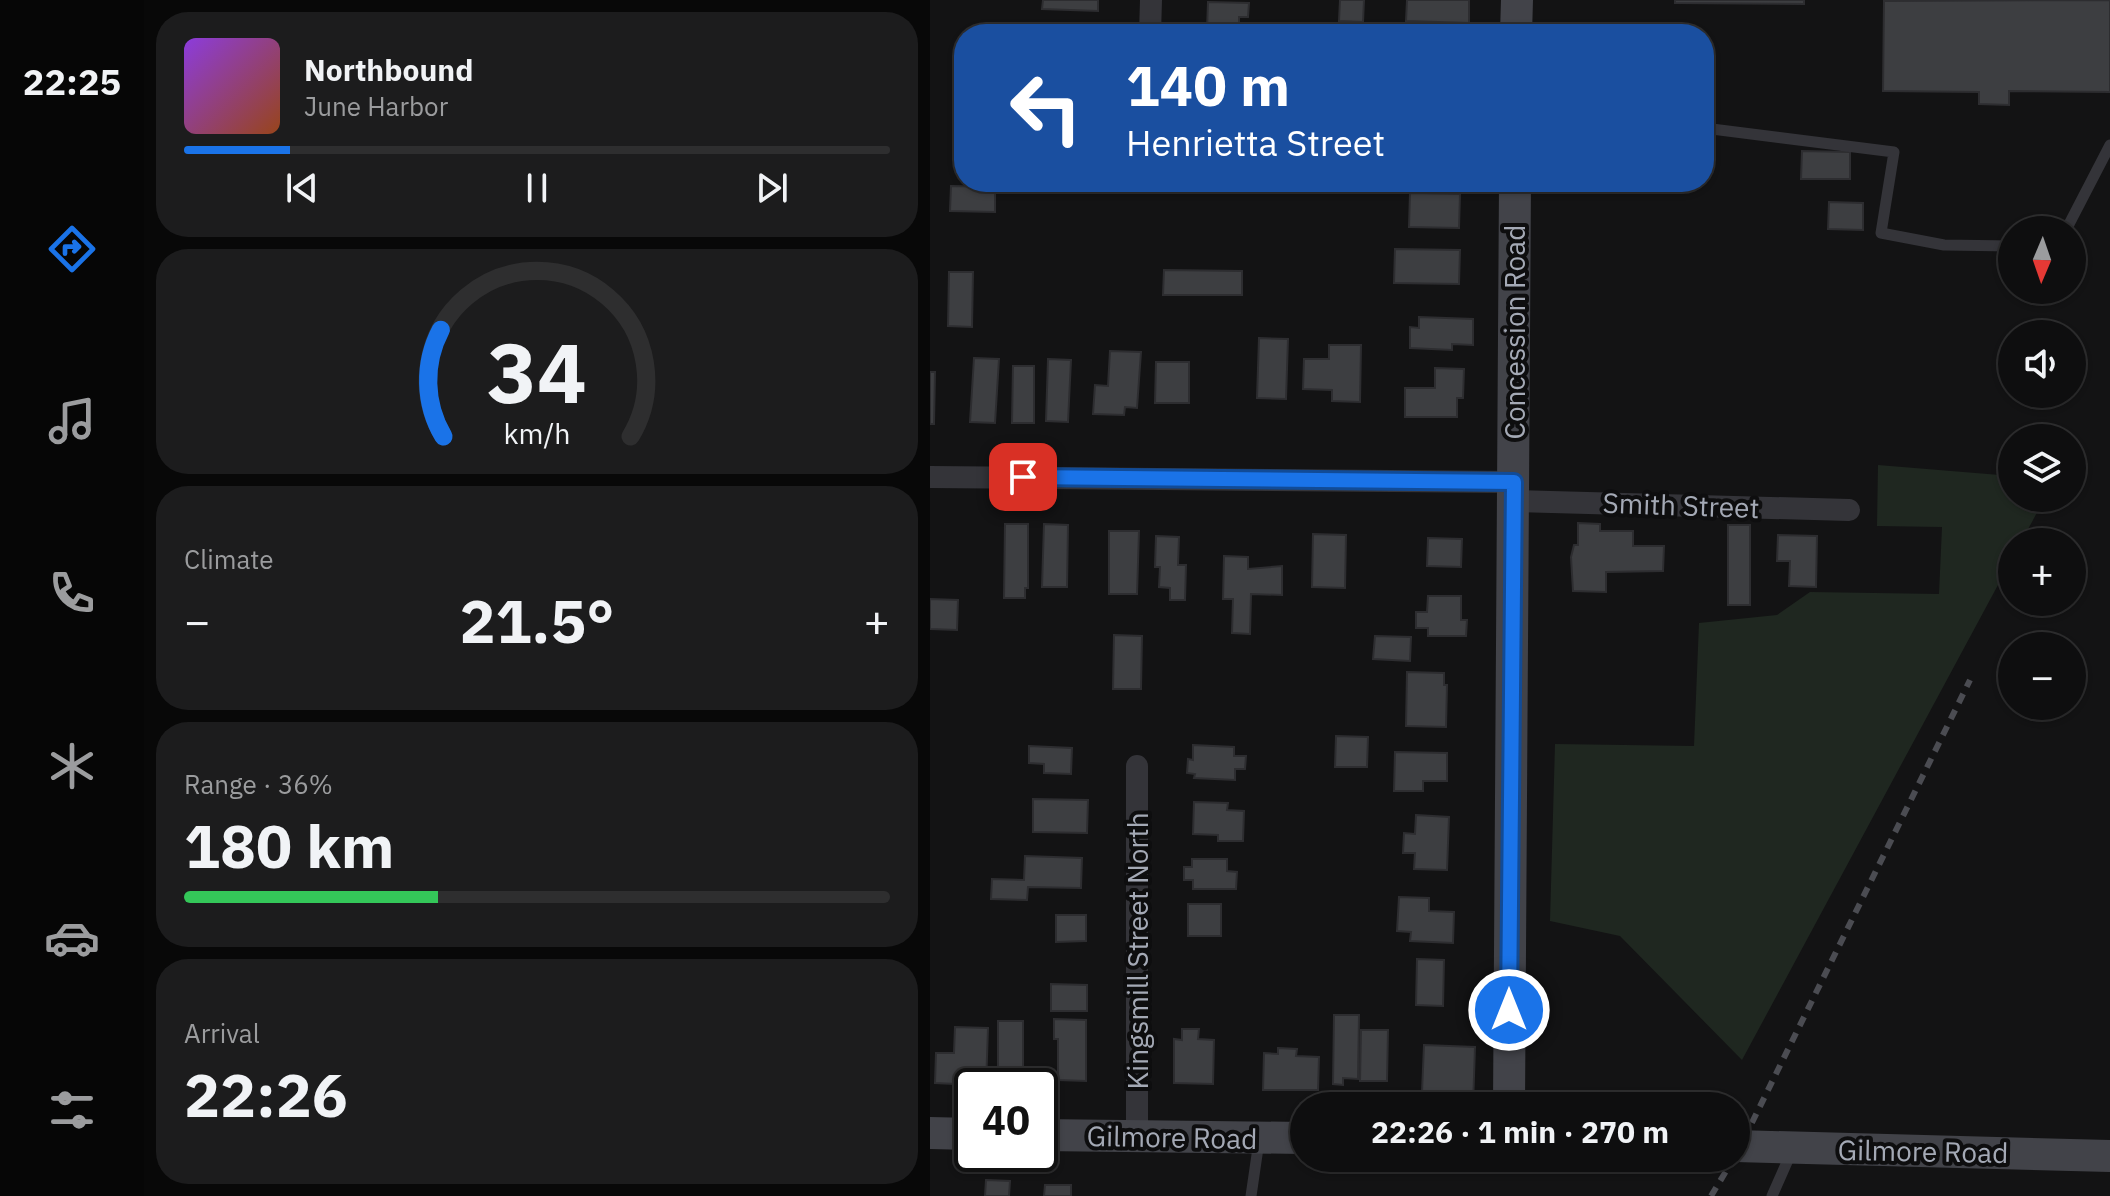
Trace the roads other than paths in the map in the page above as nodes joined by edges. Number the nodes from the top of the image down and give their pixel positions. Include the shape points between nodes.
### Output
1 (1151, 0) edge
2 (1517, 0) edge
3 (1150, 24) edge
4 (1516, 24) edge
5 (1714, 129) edge
6 (2110, 145) edge
7 (1515, 192) edge
8 (2073, 216) edge
9 (1998, 246) edge
10 (930, 477) edge
11 (1513, 492) junction
12 (1849, 510) dead end
13 (1137, 766) dead end
14 (1509, 1092) edge
15 (930, 1133) edge
16 (954, 1134) edge
17 (1058, 1135) edge
18 (1137, 1136) junction
19 (1260, 1137) junction
20 (1290, 1138) edge
21 (1750, 1146) edge
22 (1794, 1148) junction
23 (2110, 1156) edge
24 (1251, 1196) edge
25 (1772, 1196) edge

1 - 3 street
2 - 4 street
5 - 9 lane via 1894,152 1881,233 1944,245
6 - 8 lane
7 - 11 street, Concession Road
10 - 11 street, Smith Street
11 - 12 street, Smith Street
11 - 14 street, Concession Road
13 - 18 street, Kingsmill Street North
15 - 16 street
17 - 18 street, Gilmore Road
18 - 19 street, Gilmore Road
19 - 20 street, Gilmore Road
19 - 24 lane
21 - 22 street, Gilmore Road
22 - 23 street, Gilmore Road
22 - 25 lane

